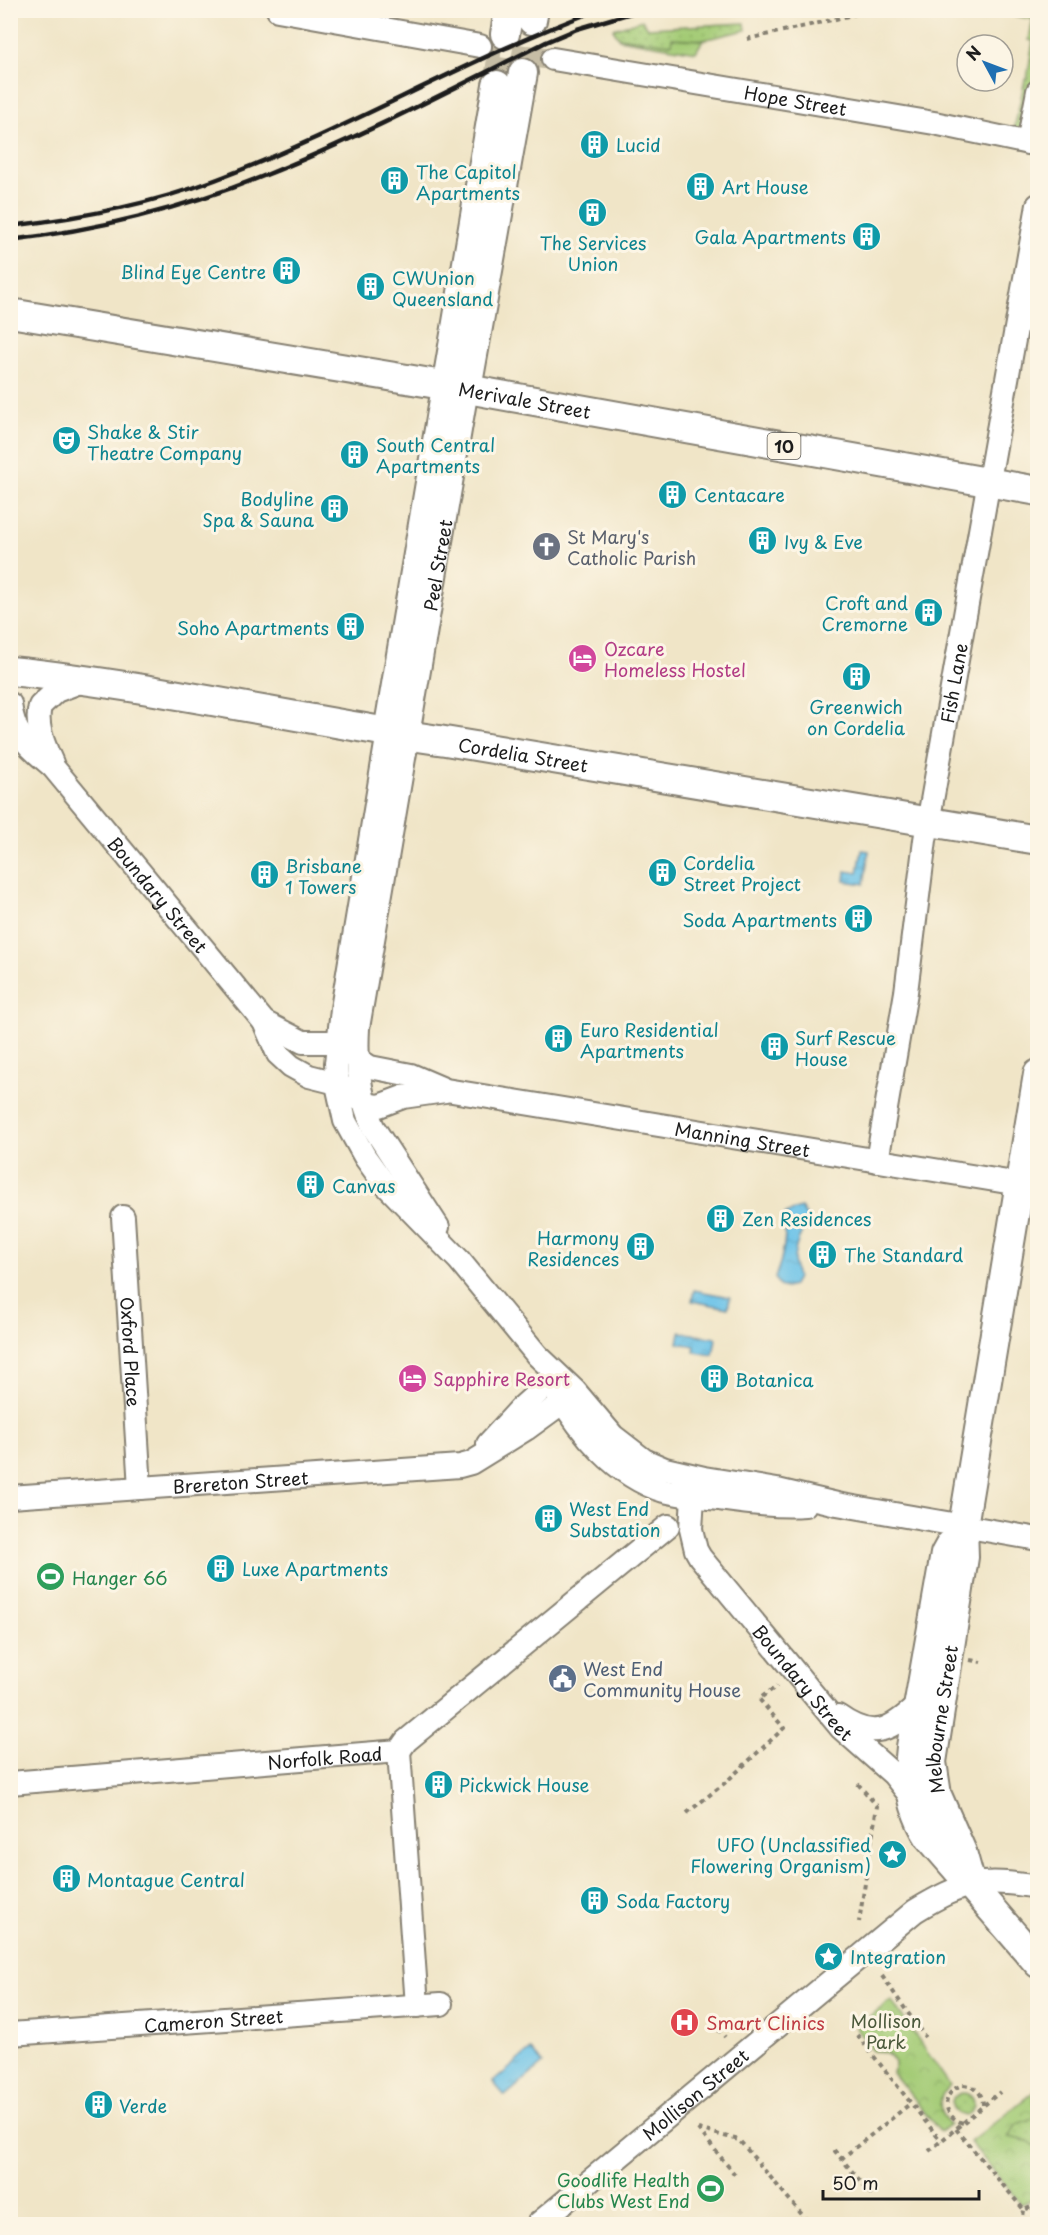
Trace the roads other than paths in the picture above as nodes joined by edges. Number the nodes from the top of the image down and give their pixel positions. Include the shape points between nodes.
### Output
1 (278, 10) edge
2 (480, 46) tunnel mouth
3 (553, 59) tunnel mouth
4 (524, 73) tunnel mouth
5 (496, 85) tunnel mouth
6 (1038, 91) edge
7 (1033, 144) edge
8 (1038, 205) edge
9 (10, 313) edge
10 (457, 387) junction
11 (989, 481) junction
12 (1038, 491) edge
13 (10, 671) edge
14 (86, 680) junction
15 (10, 704) edge
16 (398, 734) junction
17 (53, 767) junction
18 (929, 820) junction
19 (1038, 840) edge
20 (264, 1022) junction
21 (337, 1046) junction
22 (356, 1058) junction
23 (1038, 1074) edge
24 (337, 1083) junction
25 (447, 1090) junction
26 (366, 1104) junction
27 (877, 1161) junction
28 (1028, 1186) edge
29 (123, 1217) dead end
30 (459, 1260) junction
31 (537, 1354) junction
32 (551, 1381) junction
33 (563, 1402) junction
34 (471, 1462) junction
35 (683, 1474) junction
36 (140, 1488) junction
37 (665, 1491) junction
38 (10, 1497) edge
39 (693, 1497) junction
40 (837, 1504) junction
41 (668, 1526) junction
42 (963, 1526) junction
43 (1038, 1539) edge
44 (702, 1560) junction
45 (822, 1704) junction
46 (919, 1704) junction
47 (399, 1751) junction
48 (10, 1783) edge
49 (912, 1798) junction
50 (971, 1884) junction
51 (1038, 1887) edge
52 (1038, 1963) edge
53 (441, 2004) dead end
54 (417, 2006) junction
55 (10, 2034) edge
56 (538, 2224) edge

1 - 2 street
3 - 7 street, Hope Street via 934,123
4 - 10 main road, Peel Street
5 - 10 main road, Peel Street
6 - 7 street
8 - 11 street, Fish Lane
9 - 10 main road, Merivale Street
10 - 11 main road, Merivale Street / 10
10 - 16 main road, Peel Street
11 - 12 main road, Merivale Street / 10
11 - 18 street, Fish Lane
13 - 14 main road, Cordelia Street
14 - 16 main road, Cordelia Street
14 - 17 street, Boundary Street via 56,691 40,706 40,730
15 - 17 street, Boundary Street via 19,735
16 - 18 main road, Cordelia Street
16 - 21 street, Peel Street
16 - 22 street, Peel Street
17 - 20 street, Boundary Street
18 - 19 main road, Cordelia Street
18 - 27 street, Fish Lane via 906,992
20 - 21 street, Boundary Street via 303,1042
20 - 24 street, Boundary Street via 278,1054 291,1066 309,1076
21 - 22 street, Manning Street
21 - 24 street
22 - 25 street, Manning Street via 370,1067 411,1075
22 - 26 street
23 - 28 main road, Melbourne Street
24 - 26 street
24 - 30 street via 345,1120 365,1158 383,1182
25 - 26 street, Manning Street via 403,1097 379,1106
25 - 27 street, Manning Street
26 - 30 street via 380,1137
27 - 28 street, Manning Street
28 - 42 main road, Melbourne Street
29 - 36 street, Oxford Place
30 - 31 street
31 - 32 street
31 - 35 street via 627,1448 656,1466
32 - 33 street
32 - 34 street
33 - 34 street, Brereton Street via 526,1430
33 - 37 street via 615,1465 639,1481
34 - 36 street, Brereton Street via 450,1467
35 - 37 street
35 - 39 street, Boundary Street
35 - 40 street
36 - 38 street, Brereton Street
37 - 39 street
37 - 41 street
39 - 40 street via 767,1506
39 - 44 street, Boundary Street via 691,1528
40 - 42 street
41 - 44 street, Boundary Street
41 - 47 street, Norfolk Road via 406,1741
42 - 43 street
42 - 46 main road, Melbourne Street via 945,1554
42 - 50 main road, Melbourne Street via 964,1557 932,1762 937,1795 962,1852
44 - 45 street, Boundary Street
45 - 46 street, Melbourne Street via 853,1725 877,1730 895,1725
45 - 49 street, Boundary Street via 850,1738 881,1762
46 - 49 main road, Melbourne Street via 909,1761
47 - 48 street, Norfolk Road
47 - 54 street
49 - 50 main road, Melbourne Street via 929,1837
50 - 51 street, Mollison Street via 995,1882
50 - 52 main road
50 - 56 street, Mollison Street via 940,1896 909,1915
53 - 54 street, Cameron Street
54 - 55 street, Cameron Street

